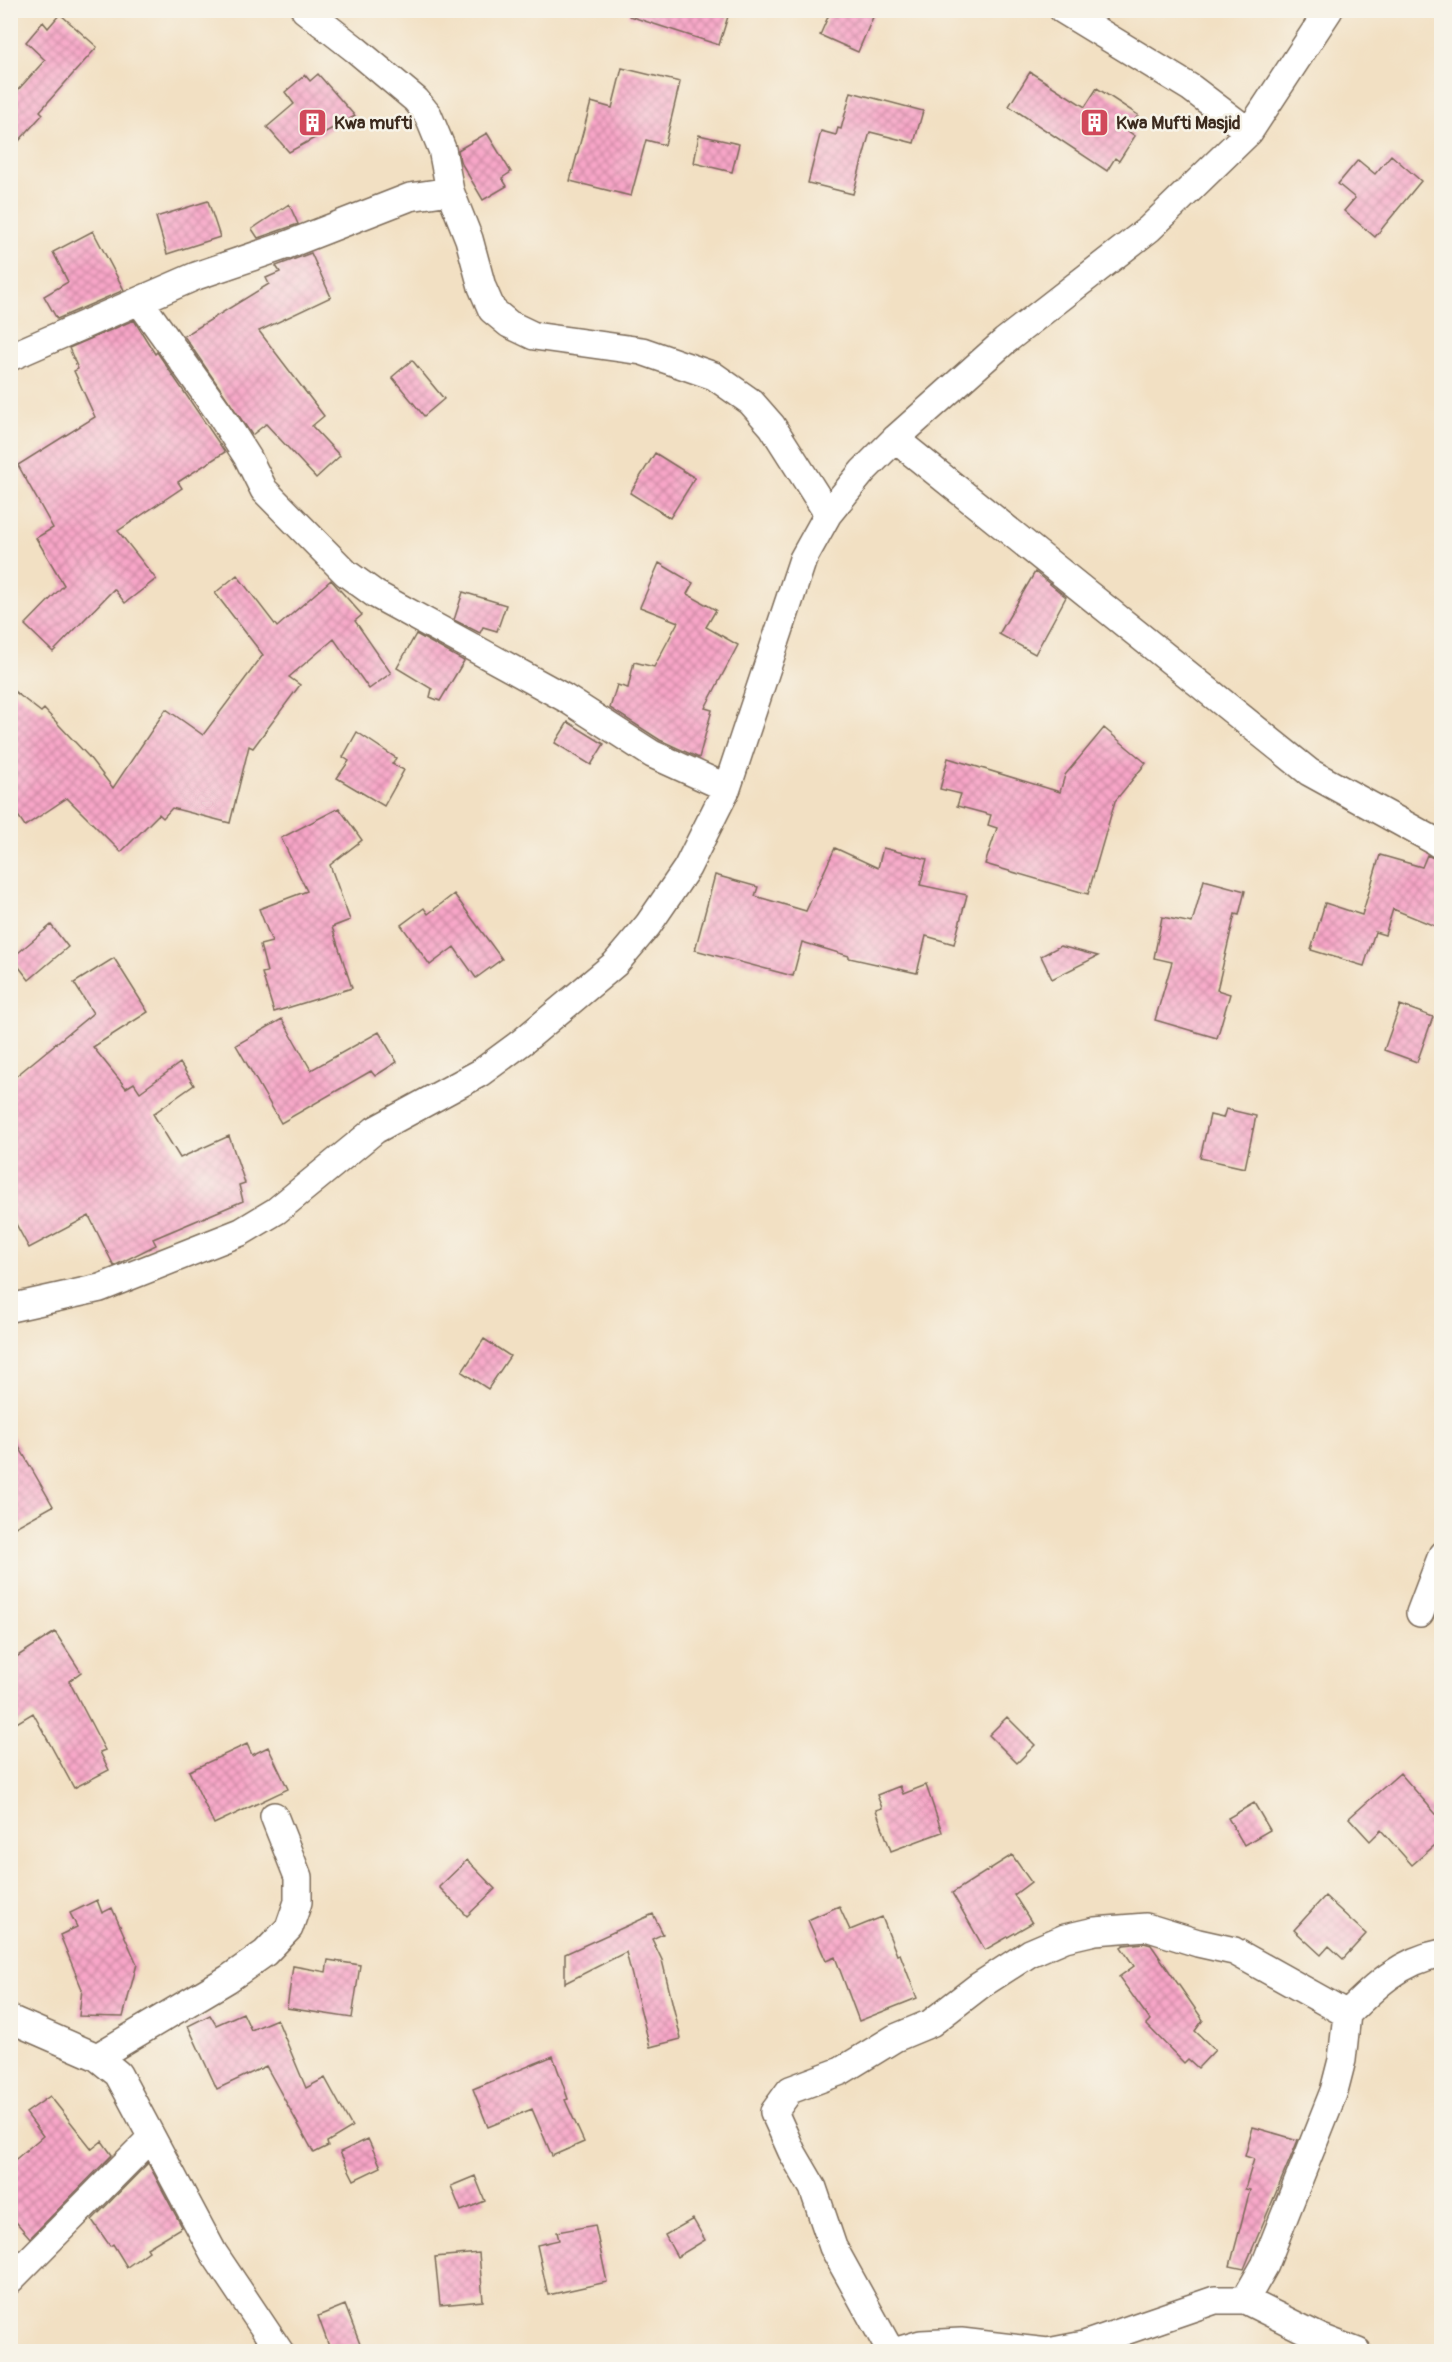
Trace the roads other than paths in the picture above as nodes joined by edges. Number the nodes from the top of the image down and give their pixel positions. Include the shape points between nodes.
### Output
1 (305, 10) edge
2 (1063, 10) edge
3 (1329, 10) edge
4 (1249, 132) junction
5 (450, 191) junction
6 (140, 302) junction
7 (10, 357) edge
8 (894, 440) junction
9 (828, 514) junction
10 (728, 788) junction
11 (1442, 846) edge
12 (10, 1308) edge
13 (1442, 1555) edge
14 (1420, 1613) dead end
15 (274, 1816) dead end
16 (1442, 1953) edge
17 (1347, 2014) junction
18 (10, 2019) edge
19 (97, 2057) junction
20 (151, 2138) junction
21 (10, 2280) edge
22 (1245, 2300) junction
23 (280, 2352) edge
24 (892, 2352) edge
25 (1048, 2352) edge
26 (1358, 2352) edge

1 - 5 street via 416,100 429,115 442,149
2 - 4 street via 1191,88
3 - 4 street
4 - 8 street via 1149,229 1005,341
5 - 6 street via 410,197 298,242 196,276
5 - 9 street via 492,310 534,336 642,351 714,376 752,402 772,426
6 - 7 street
6 - 10 street via 218,411 264,490 346,573 375,594 565,698 632,743
8 - 9 street
8 - 11 street via 1309,772
9 - 10 street via 803,558
10 - 12 street via 687,868 615,964 480,1073 375,1130 276,1211 241,1232 100,1288
13 - 14 street
15 - 19 street via 298,1877 298,1902 289,1928 265,1953 228,1979
16 - 17 street via 1402,1967 1381,1980
17 - 22 street via 1334,2091 1264,2265
17 - 24 street via 1234,1951 1146,1927 1105,1930 1065,1938 1030,1953 932,2023 896,2038 841,2071 790,2090 774,2112 813,2188 833,2247
18 - 19 street
19 - 20 street via 118,2074
20 - 21 street
20 - 23 street via 213,2252
22 - 25 street via 1215,2300 1084,2345
22 - 26 street
24 - 25 street via 921,2344 961,2342

